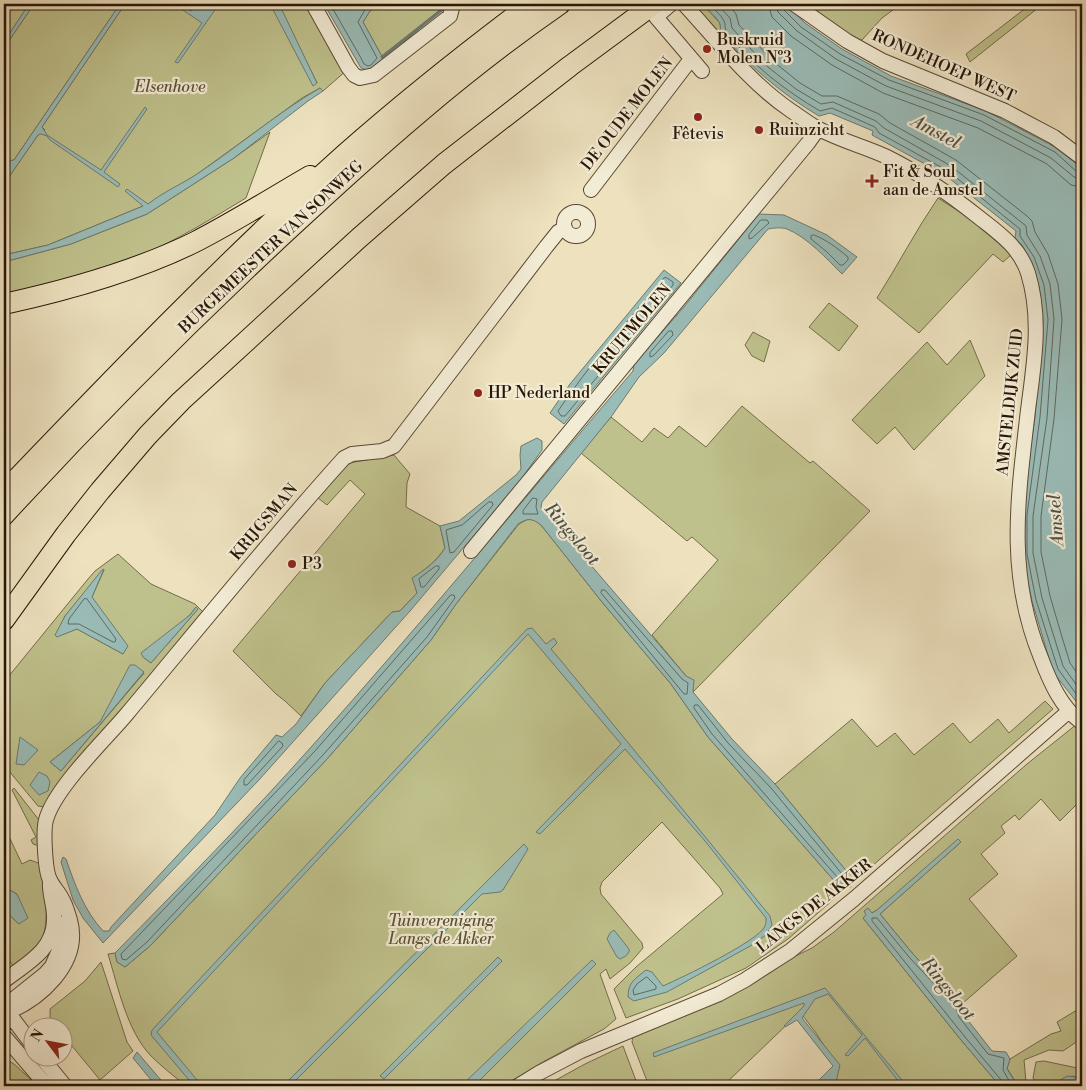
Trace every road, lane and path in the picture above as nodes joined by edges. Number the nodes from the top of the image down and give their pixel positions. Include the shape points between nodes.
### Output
1 (313, 4) edge
2 (531, 4) edge
3 (560, 4) edge
4 (654, 4) edge
5 (671, 4) edge
6 (684, 4) edge
7 (794, 4) edge
8 (452, 10) edge
9 (692, 59) junction
10 (702, 71) dead end
11 (818, 129) junction
12 (344, 155) junction
13 (1082, 158) edge
14 (591, 190) dead end
15 (565, 228) dead end
16 (4, 304) edge
17 (4, 492) edge
18 (4, 515) edge
19 (471, 551) dead end
20 (4, 620) edge
21 (1070, 711) junction
22 (1082, 723) edge
23 (50, 880) junction
24 (54, 920) junction
25 (59, 944) junction
26 (4, 981) edge
27 (4, 995) edge
28 (5, 1014) edge
29 (22, 1033) edge
30 (4, 1036) edge
31 (50, 1068) edge
32 (47, 1086) edge
33 (65, 1086) edge
34 (518, 1086) edge

1 - 8 street via 348,67 360,78 374,75
2 - 12 highway, BURGEMEESTER VAN SONWEG
3 - 18 highway, BURGEMEESTER VAN SONWEG via 491,54 353,170 220,293
4 - 20 highway via 444,164 181,401 100,491
5 - 9 street, DE OUDE MOLEN via 656,17
6 - 11 street, AMSTELDIJK ZUID via 756,82
7 - 13 street, RONDEHOEP WEST via 869,53 1005,111 1054,137
9 - 10 street, DE OUDE MOLEN
9 - 14 street, DE OUDE MOLEN
11 - 19 street, KRUITMOLEN
11 - 21 street, AMSTELDIJK ZUID via 884,155 920,175 1006,240 1017,250 1027,270 1035,304 1036,344 1018,496 1018,562 1022,597 1037,648 1048,677
12 - 16 highway via 194,242 102,278
12 - 17 highway, BURGEMEESTER VAN SONWEG via 156,335
15 - 23 street, KRIJGSMAN via 546,247 394,446 344,458 82,765 55,800 46,820 46,872
21 - 22 street, AMSTELDIJK ZUID
21 - 34 street, LANGS DE AKKER via 790,951 719,994 581,1051
23 - 24 street, KRIJGSMAN
23 - 28 street, KRIJGSMAN via 63,900 70,922 72,940 69,954 51,983
24 - 25 street, KRIJGSMAN via 60,926
24 - 26 street, KRIJGSMAN via 44,949
25 - 27 street via 42,966
25 - 28 street, KRIJGSMAN via 52,966 15,998
28 - 29 street
30 - 32 street
31 - 33 street

